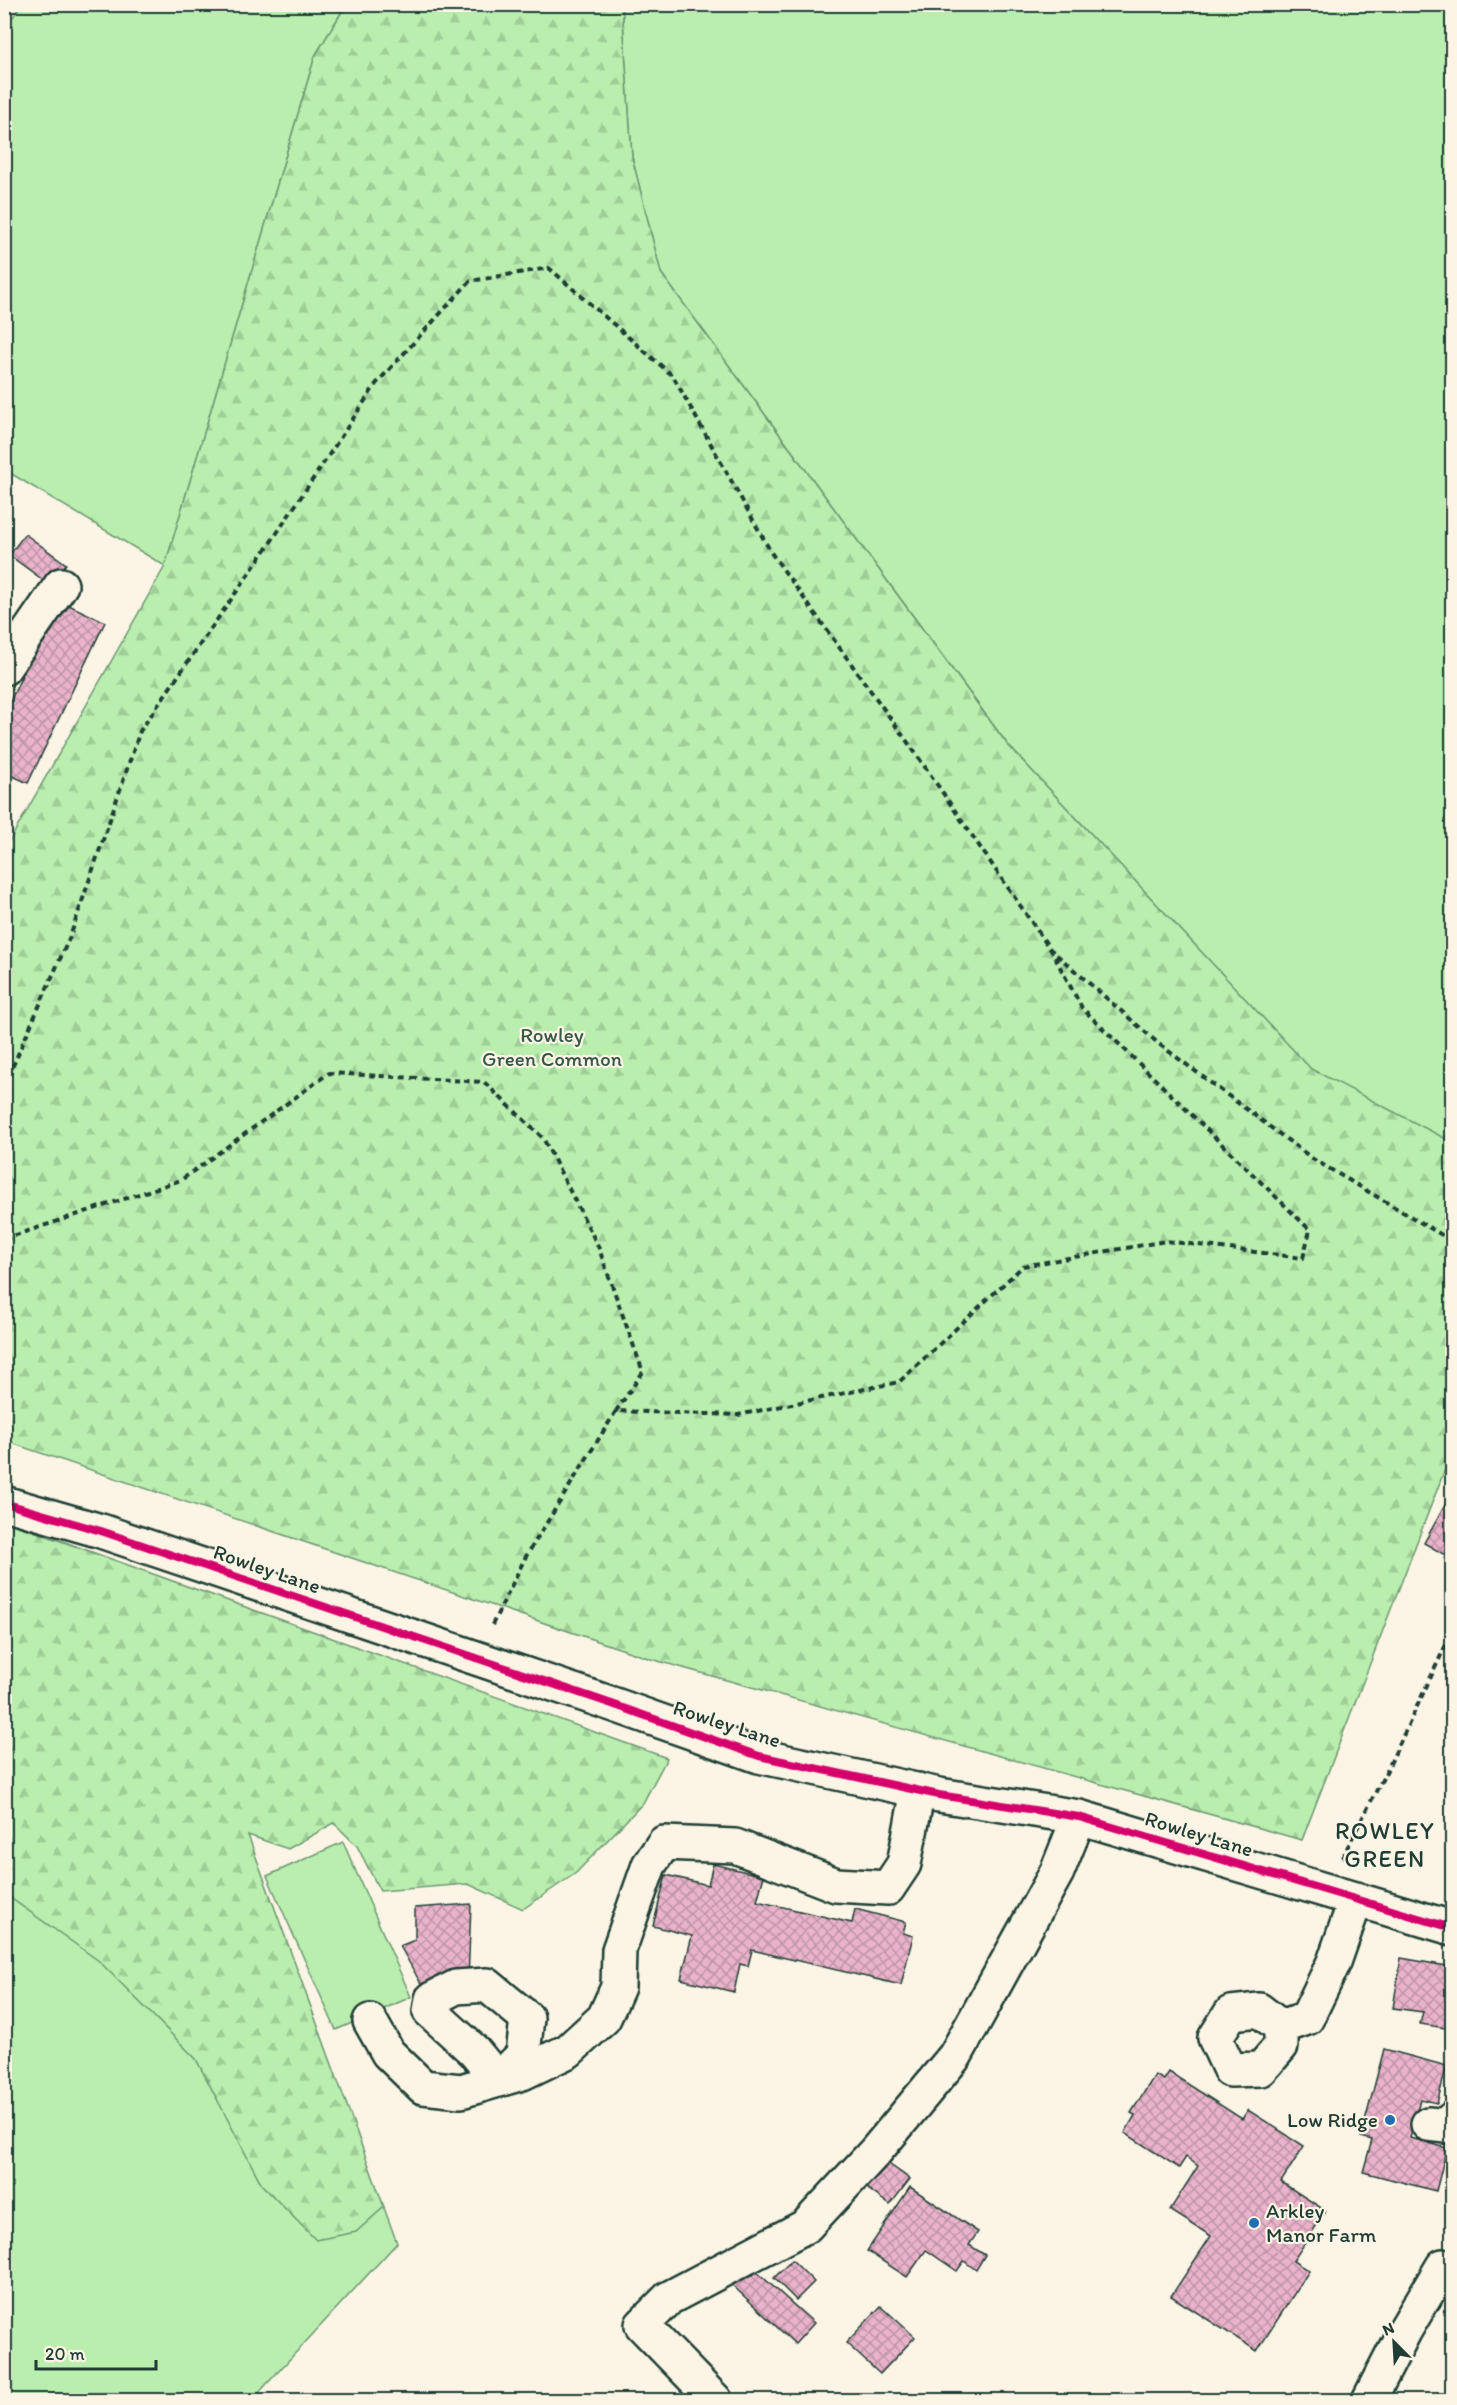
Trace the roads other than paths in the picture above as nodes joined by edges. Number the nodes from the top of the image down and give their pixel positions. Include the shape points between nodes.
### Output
1 (61, 585) dead end
2 (4, 668) edge
3 (4, 1503) edge
4 (918, 1790) junction
5 (1080, 1816) junction
6 (1344, 1896) junction
7 (1450, 1920) edge
8 (370, 2021) dead end
9 (1281, 2026) dead end
10 (1449, 2268) edge
11 (715, 2400) edge
12 (1369, 2400) edge

1 - 2 street
3 - 4 street, Rowley Lane via 101,1531 759,1756
4 - 5 street, Rowley Lane
4 - 8 street via 904,1864 888,1888 836,1885 735,1846 664,1843 649,1865 619,1950 618,1987 604,2018 567,2051 522,2073 461,2091 423,2087 388,2054
5 - 6 street, Rowley Lane
5 - 11 street via 1058,1872 955,2056 875,2152 806,2226 669,2298 642,2325
6 - 7 street, Rowley Lane
6 - 9 street via 1334,1962 1307,2018
10 - 12 street via 1406,2330

